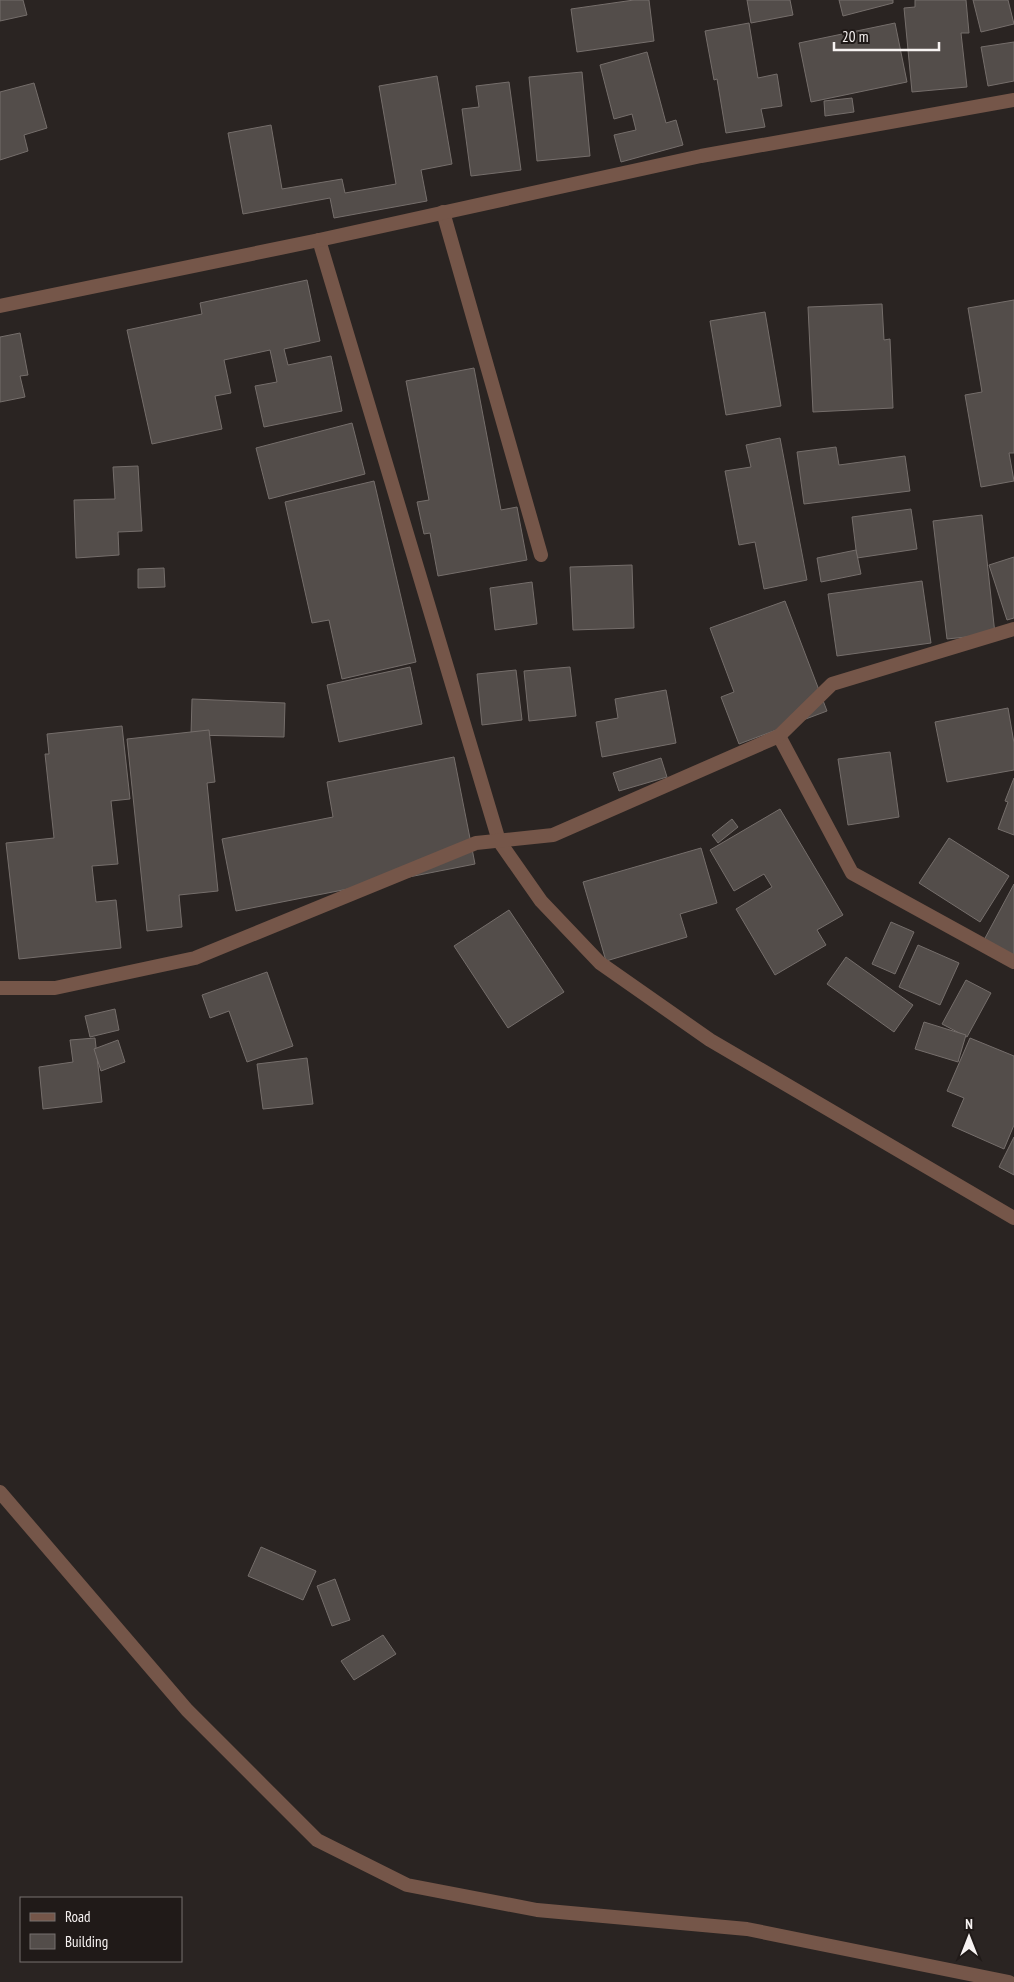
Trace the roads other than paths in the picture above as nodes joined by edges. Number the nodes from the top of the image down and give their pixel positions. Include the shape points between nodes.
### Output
1 (1014, 100) edge
2 (443, 212) junction
3 (319, 240) junction
4 (0, 306) edge
5 (541, 555) dead end
6 (1012, 632) edge
7 (779, 736) junction
8 (499, 841) junction
9 (1014, 962) edge
10 (0, 988) edge
11 (1014, 1218) edge
12 (0, 1492) edge
13 (1009, 1982) edge

1 - 2 street via 701,156
2 - 3 street
2 - 5 street
3 - 4 street
3 - 8 street
6 - 7 street via 832,684
7 - 8 street via 553,835
7 - 9 street via 852,873
8 - 10 street via 476,844 195,958 56,988
8 - 11 street via 541,901 600,963 710,1040
12 - 13 street via 186,1710 317,1840 407,1885 537,1910 747,1929

